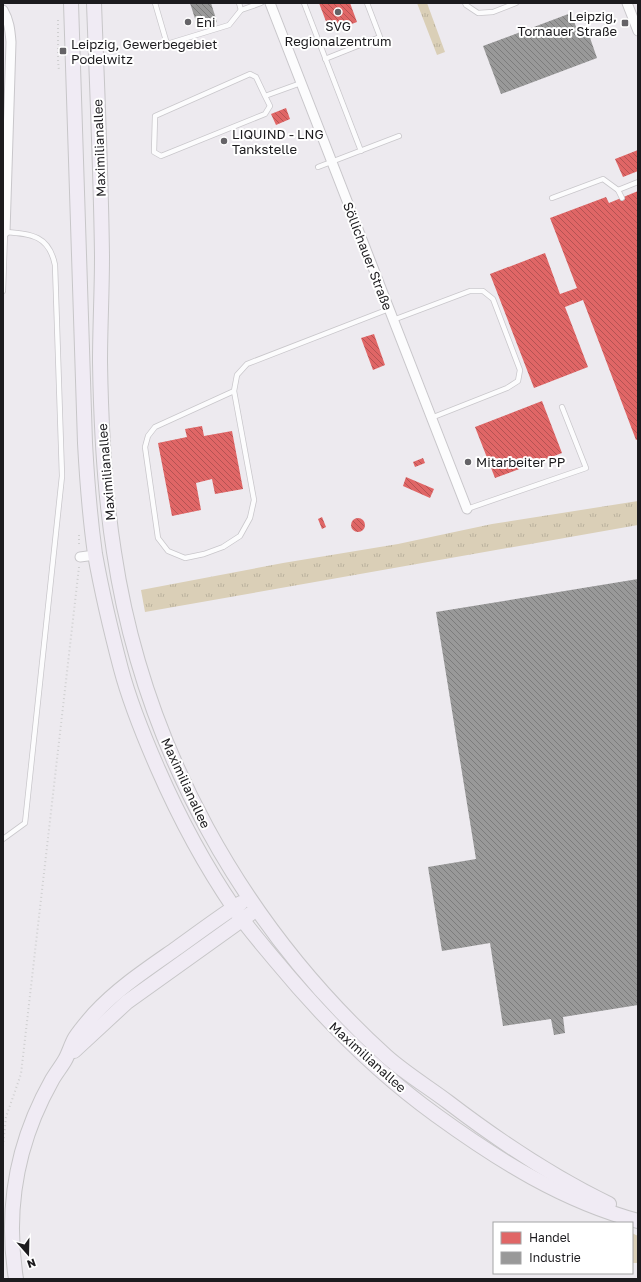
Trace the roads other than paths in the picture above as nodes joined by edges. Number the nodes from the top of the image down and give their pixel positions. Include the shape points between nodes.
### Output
1 (71, 3) edge
2 (94, 3) edge
3 (155, 3) edge
4 (239, 3) edge
5 (262, 3) edge
6 (270, 3) edge
7 (304, 3) edge
8 (367, 3) edge
9 (465, 3) edge
10 (516, 3) edge
11 (627, 3) edge
12 (3, 10) edge
13 (241, 10) junction
14 (638, 31) edge
15 (325, 59) junction
16 (301, 82) junction
17 (265, 96) junction
18 (398, 136) dead end
19 (361, 151) junction
20 (332, 162) junction
21 (318, 168) dead end
22 (638, 182) edge
23 (618, 190) junction
24 (552, 198) dead end
25 (622, 198) dead end
26 (4, 232) junction
27 (3, 291) edge
28 (389, 309) junction
29 (393, 320) junction
30 (234, 391) junction
31 (562, 407) dead end
32 (431, 418) junction
33 (467, 509) joint
34 (96, 555) junction
35 (80, 557) dead end
36 (3, 839) edge
37 (253, 904) junction
38 (234, 908) junction
39 (242, 920) junction
40 (65, 1059) junction
41 (637, 1220) edge
42 (16, 1279) edge

1 - 34 main road, Maximilianallee via 85,443
2 - 37 main road, Maximilianallee via 102,260 102,436 114,553 132,641 152,706 174,763 201,818
3 - 13 lane via 167,44 229,25
4 - 13 lane
5 - 13 lane
6 - 16 street, Söllichauer Straße
7 - 15 lane
8 - 15 lane via 380,37
9 - 10 lane via 478,13 493,12
11 - 14 street
12 - 26 street via 10,29
15 - 19 lane
16 - 17 lane
16 - 20 street, Söllichauer Straße
17 - 17 lane via 256,77 250,74 155,116 154,152 161,156 264,114 270,106
18 - 19 lane
19 - 20 lane
20 - 21 lane
20 - 28 street, Söllichauer Straße
22 - 23 lane
23 - 24 lane via 603,179
23 - 25 lane
26 - 27 lane
26 - 36 lane via 38,237 53,254 62,476 25,823
28 - 29 street, Söllichauer Straße
28 - 30 lane via 247,364 237,375
29 - 32 street, Söllichauer Straße
29 - 32 lane via 470,291 483,291 493,299 520,370 518,381 507,388
30 - 30 lane via 254,500 250,518 240,536 223,547 185,558 168,551 158,538 145,447 148,436 155,427
31 - 33 lane via 586,468
32 - 33 street, Söllichauer Straße
34 - 35 street
34 - 38 main road, Maximilianallee via 107,616 144,737 183,823
37 - 38 main road
37 - 39 main road
37 - 41 main road, Maximilianallee via 296,961 329,998 401,1068 475,1123 550,1173
38 - 39 main road, Maximilianallee
38 - 40 main road via 119,990 94,1014 76,1037
39 - 40 main road via 126,1002
39 - 41 main road, Maximilianallee via 326,1019 425,1107 468,1139 543,1184 585,1204
40 - 42 main road via 41,1101 20,1162 14,1191 12,1229

